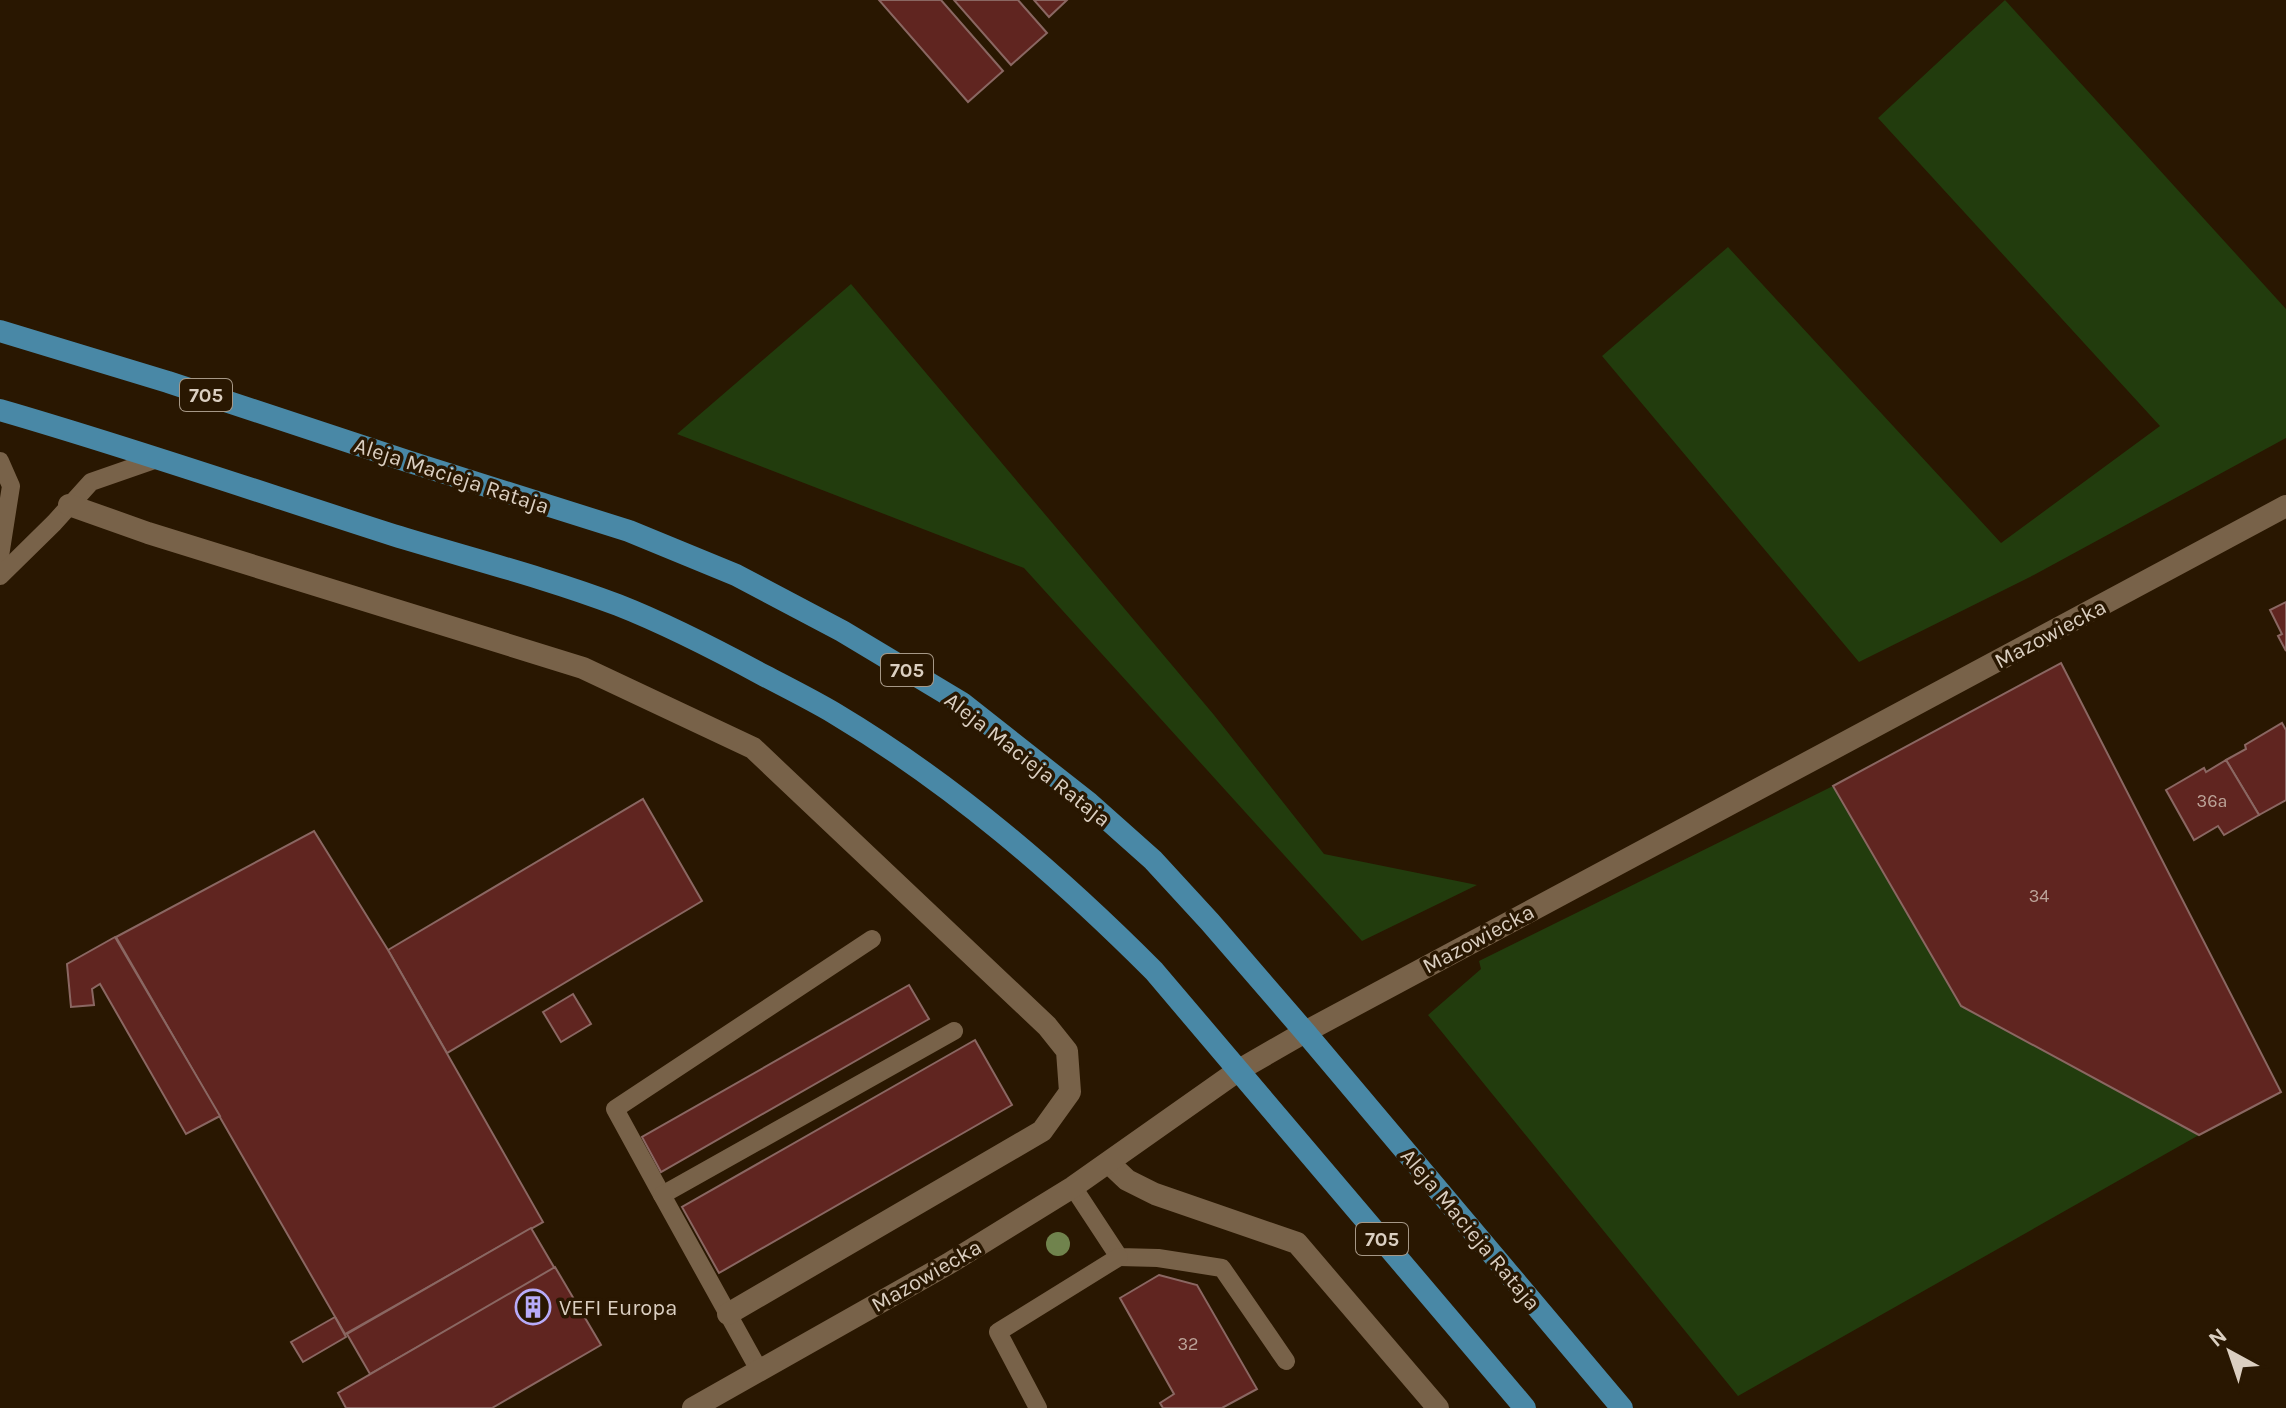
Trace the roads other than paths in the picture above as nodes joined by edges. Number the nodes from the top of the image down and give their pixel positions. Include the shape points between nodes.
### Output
1 (0, 331) edge
2 (0, 410) edge
3 (160, 458) junction
4 (0, 461) edge
5 (69, 505) junction
6 (2286, 506) edge
7 (0, 556) edge
8 (0, 576) edge
9 (872, 939) dead end
10 (954, 1031) dead end
11 (1305, 1032) junction
12 (1239, 1070) junction
13 (1109, 1163) junction
14 (1073, 1187) junction
15 (662, 1195) junction
16 (1119, 1257) junction
17 (728, 1314) junction
18 (1286, 1361) dead end
19 (759, 1370) junction
20 (693, 1408) edge
21 (1038, 1408) edge
22 (1438, 1408) edge
23 (1525, 1408) edge
24 (1622, 1408) edge

1 - 11 main road, Aleja Macieja Rataja / 705 via 629,531 736,575 842,631 962,703 1089,803 1153,860
2 - 3 main road, 705
3 - 5 lane via 91,482
3 - 12 main road, 705 via 618,606 692,637 833,712 984,816 1080,898 1154,971
4 - 7 lane via 11,486
5 - 8 lane
5 - 17 street via 583,668 753,748 1047,1026 1067,1051 1070,1092 1042,1131
6 - 11 street, Mazowiecka
9 - 15 lane via 615,1109
10 - 15 lane
11 - 12 street, Mazowiecka
11 - 24 main road, Aleja Macieja Rataja / 705
12 - 13 street, Mazowiecka
12 - 23 main road, 705
13 - 14 street, Mazowiecka
13 - 22 street via 1127,1180 1155,1194 1297,1243
14 - 16 lane
14 - 19 street, Mazowiecka
15 - 17 lane
16 - 18 lane via 1222,1268
16 - 21 lane via 998,1332
17 - 19 lane
19 - 20 street, Mazowiecka

